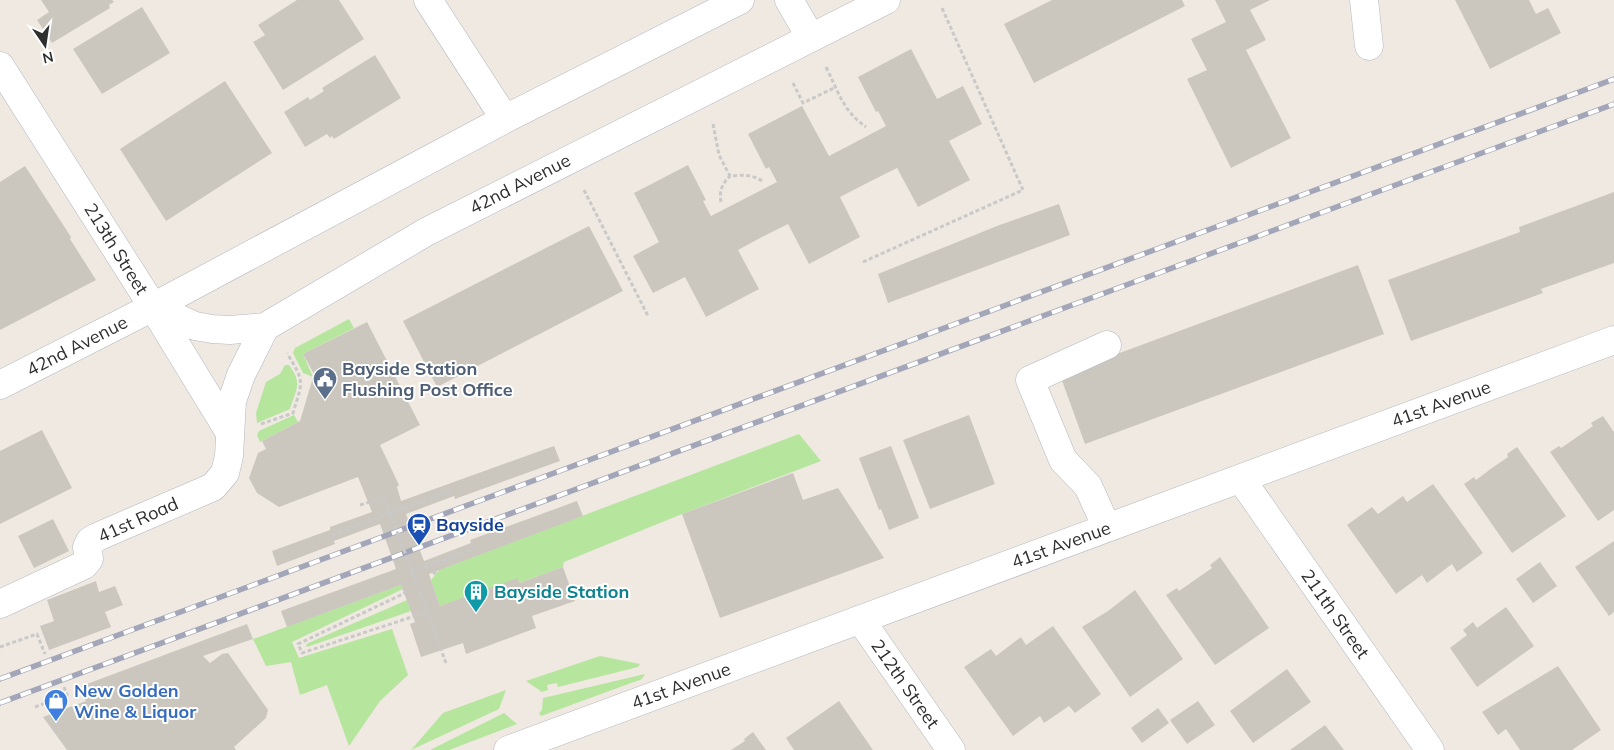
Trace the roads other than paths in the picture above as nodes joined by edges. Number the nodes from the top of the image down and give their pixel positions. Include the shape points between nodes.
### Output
1 (428, 0) edge
2 (740, 0) edge
3 (788, 0) edge
4 (886, 0) edge
5 (1364, 0) edge
6 (811, 38) junction
7 (1368, 46) dead end
8 (0, 66) edge
9 (505, 119) junction
10 (153, 307) junction
11 (265, 327) junction
12 (1614, 340) edge
13 (1107, 345) dead end
14 (0, 386) edge
15 (230, 433) junction
16 (1241, 479) junction
17 (1107, 528) junction
18 (0, 604) edge
19 (860, 619) junction
20 (508, 750) edge
21 (951, 750) edge
22 (1430, 750) edge

1 - 9 street
2 - 9 street, 42nd Avenue
3 - 6 street
4 - 6 street, 42nd Avenue
5 - 7 street
6 - 11 street, 42nd Avenue via 426,232
8 - 10 street, 213th Street
9 - 10 street, 42nd Avenue
10 - 11 street, 42nd Avenue via 195,326 230,330
10 - 14 street, 42nd Avenue
10 - 15 street, 213th Street
11 - 15 street via 232,401
12 - 16 street, 41st Avenue
13 - 17 street via 1030,380 1063,460 1088,486
15 - 18 street, 41st Road via 225,473 213,487 96,537 87,547 89,559 84,565
16 - 17 street, 41st Avenue
16 - 22 street, 211th Street
17 - 19 street, 41st Avenue
19 - 20 street, 41st Avenue
19 - 21 street, 212th Street

